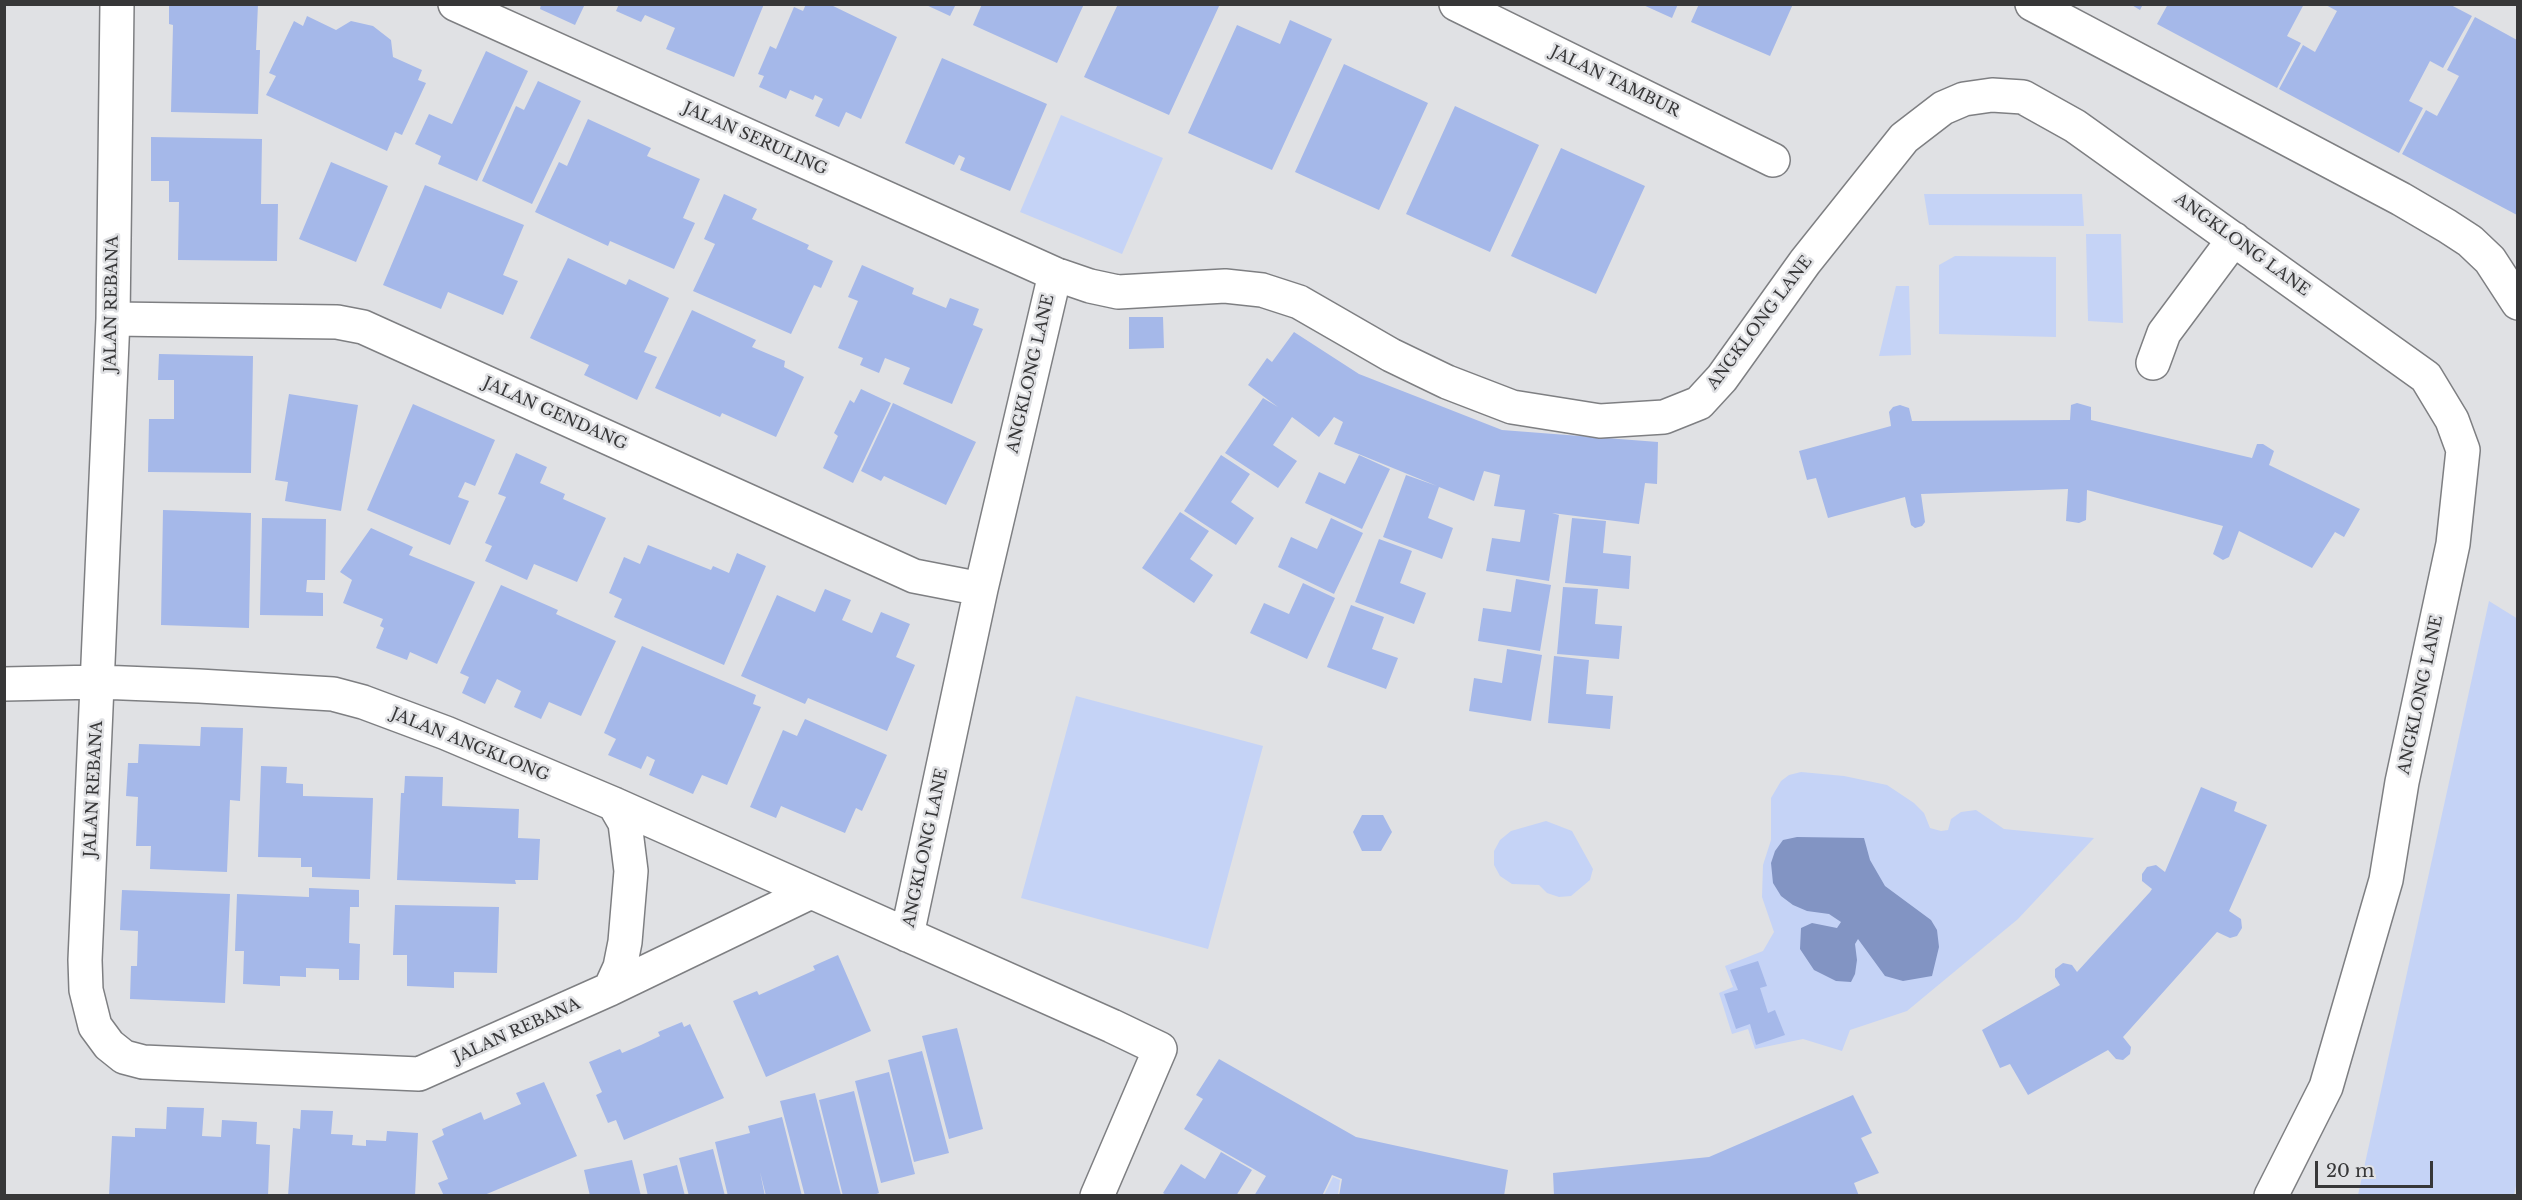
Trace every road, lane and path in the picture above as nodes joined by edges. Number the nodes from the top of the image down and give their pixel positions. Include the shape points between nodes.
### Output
1 (117, 4) edge
2 (454, 4) edge
3 (1456, 4) edge
4 (2032, 4) edge
5 (1773, 160) dead end
6 (2234, 239) junction
7 (1055, 274) junction
8 (2517, 303) edge
9 (113, 319) junction
10 (2153, 363) dead end
11 (981, 589) junction
12 (99, 682) junction
13 (4, 684) edge
14 (614, 804) junction
15 (811, 892) junction
16 (907, 935) junction
17 (610, 989) junction
18 (1097, 1196) edge
19 (2271, 1196) edge

1 - 9 street, JALAN REBANA
2 - 7 street, JALAN SERULING
3 - 5 street, JALAN TAMBUR
4 - 8 street via 2447,226 2490,260
6 - 7 street, ANGKLONG LANE via 2075,126 2024,97 1992,95 1964,99 1943,108 1904,138 1699,403 1664,417 1600,421 1512,407 1447,382 1391,356 1299,302 1262,290 1234,287 1118,292
6 - 10 street via 2164,333
6 - 19 street, ANGKLONG LANE via 2426,376 2452,420 2463,450 2453,544 2402,782 2386,880 2326,1088
7 - 11 street, ANGKLONG LANE
9 - 11 street, JALAN GENDANG via 336,322 363,327 914,576
9 - 12 street, JALAN REBANA
11 - 16 street, ANGKLONG LANE
12 - 13 street, JALAN ANGKLONG
12 - 14 street, JALAN ANGKLONG via 333,694 446,733
12 - 17 street, JALAN REBANA via 86,990 95,1026 124,1057 143,1062 419,1074
14 - 15 street, JALAN ANGKLONG
14 - 17 street via 625,823 631,879 620,967
15 - 16 street, JALAN ANGKLONG
15 - 17 street, JALAN REBANA
16 - 18 street, ANGKLONG LANE via 1160,1049

